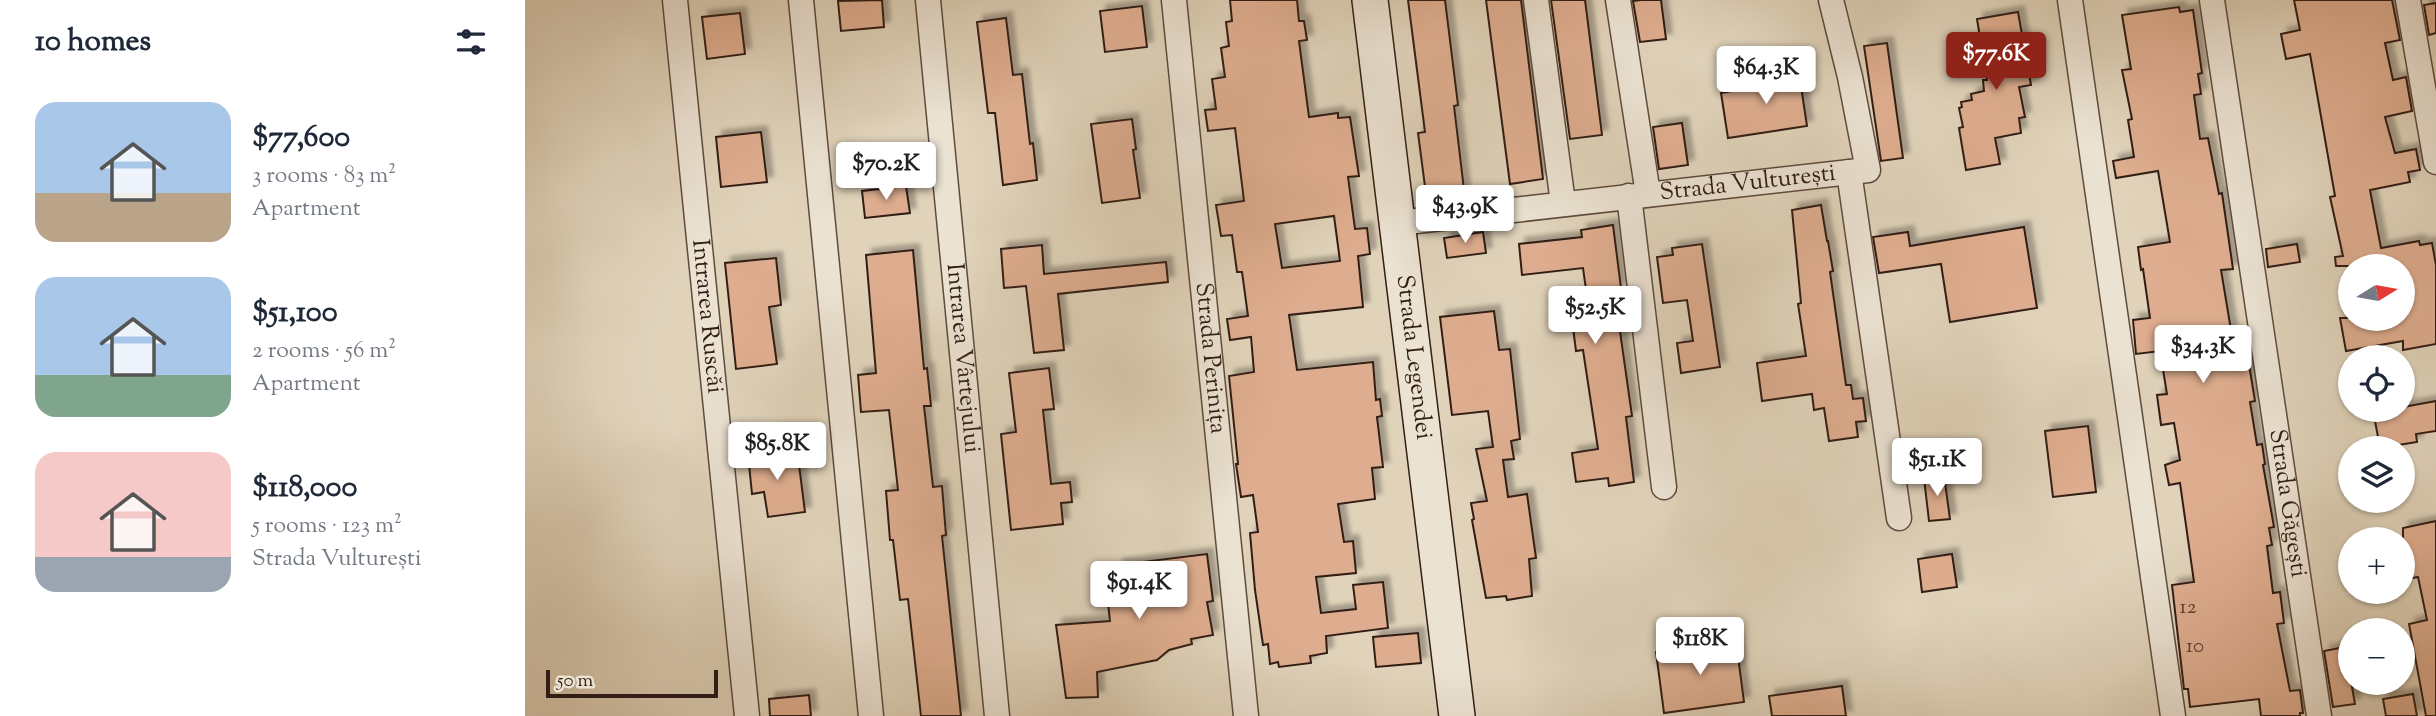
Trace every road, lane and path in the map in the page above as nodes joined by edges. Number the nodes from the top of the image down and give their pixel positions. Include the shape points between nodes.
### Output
1 (674, 0) edge
2 (801, 0) edge
3 (928, 0) edge
4 (1174, 0) edge
5 (1370, 0) edge
6 (1536, 0) edge
7 (1618, 0) edge
8 (1831, 0) edge
9 (2070, 0) edge
10 (2212, 0) edge
11 (2408, 0) edge
12 (2436, 162) edge
13 (1858, 171) junction
14 (1638, 195) junction
15 (1563, 203) junction
16 (1398, 223) junction
17 (1664, 487) dead end
18 (1899, 518) dead end
19 (747, 716) edge
20 (871, 716) edge
21 (997, 716) edge
22 (1246, 716) edge
23 (1457, 716) edge
24 (2173, 716) edge
25 (2319, 716) edge

1 - 19 street, Intrarea Ruscăi
2 - 20 street
3 - 21 street, Intrarea Vârtejului
4 - 22 street, Strada Perinița
5 - 16 street, Strada Legendei
6 - 15 street
7 - 14 street
8 - 13 street via 1850,77
9 - 24 street
10 - 25 street, Strada Găgești
11 - 12 street
13 - 14 street, Strada Vulturești
13 - 18 street
14 - 15 street, Strada Vulturești
14 - 17 street, Strada Vulturești
15 - 16 street, Strada Vulturești
16 - 23 street, Strada Legendei

